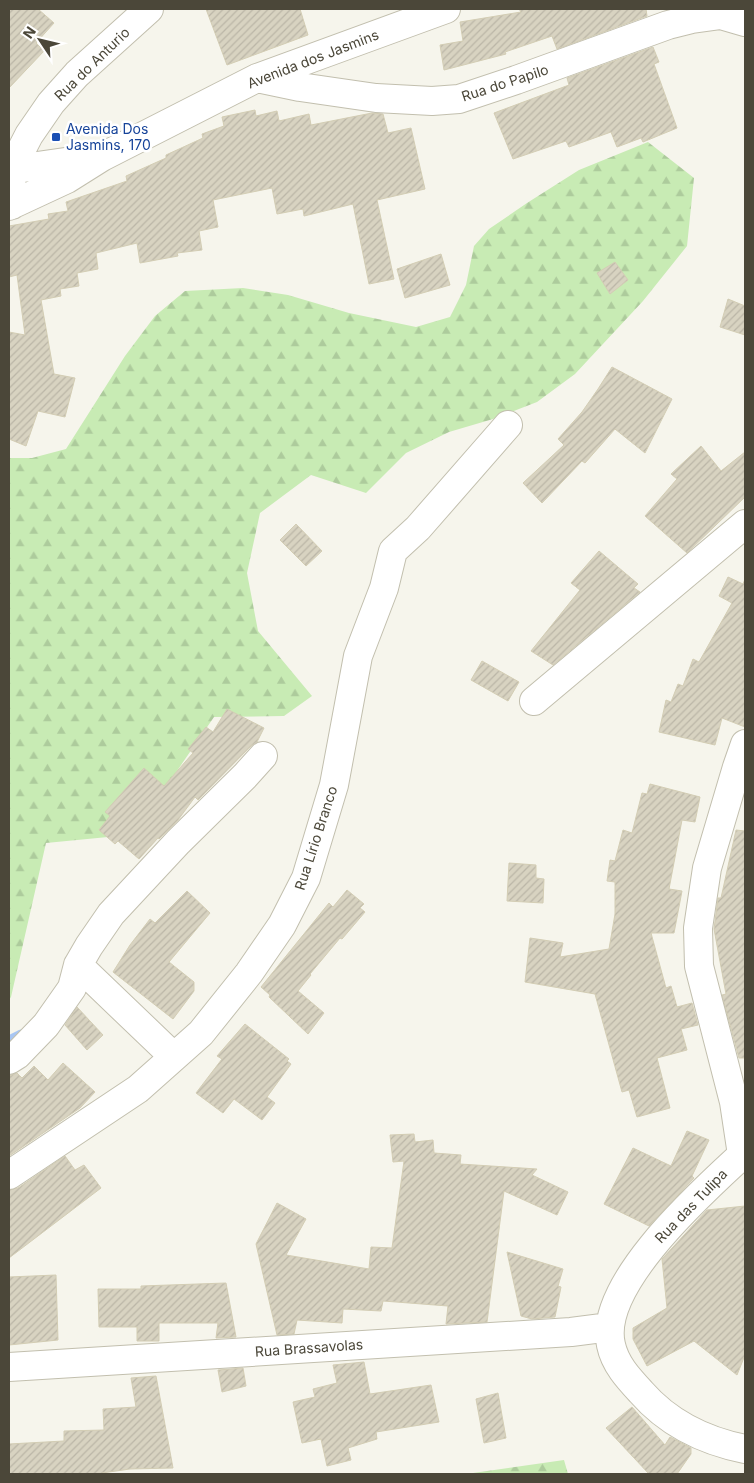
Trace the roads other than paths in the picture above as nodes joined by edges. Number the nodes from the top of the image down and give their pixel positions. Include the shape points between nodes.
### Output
1 (149, 9) edge
2 (446, 9) edge
3 (745, 22) edge
4 (257, 78) junction
5 (102, 157) junction
6 (10, 170) edge
7 (11, 205) edge
8 (508, 424) dead end
9 (745, 524) edge
10 (534, 700) dead end
11 (745, 744) edge
12 (263, 756) dead end
13 (78, 965) junction
14 (174, 1057) junction
15 (9, 1060) edge
16 (744, 1165) edge
17 (9, 1175) edge
18 (610, 1327) junction
19 (9, 1367) edge
20 (745, 1449) edge

1 - 6 street, Rua do Anturio via 77,74 51,103
2 - 4 street, Avenida dos Jasmins
3 - 4 street, Rua do Papilo via 721,15 668,25 460,99 376,98
4 - 5 street, Avenida dos Jasmins
5 - 6 street, Avenida dos Jasmins
5 - 7 street, Avenida dos Jasmins via 67,179
6 - 7 street, Rua do Anturio
8 - 14 street, Rua Lírio Branco via 418,528 393,551 384,588 358,656 334,785 306,878 282,925 249,973 201,1033
9 - 10 street
11 - 16 street, Rua das Tulipa via 707,868 698,928 699,966 734,1102
12 - 13 street via 111,914
13 - 14 street
13 - 15 street via 72,988 46,1025
14 - 17 street, Rua Lírio Branco via 138,1089
16 - 18 street, Rua das Tulipa via 701,1193 647,1251 619,1296
18 - 19 street, Rua Brassavolas
18 - 20 street, Rua das Tulipa via 616,1360 649,1401 681,1426 706,1439

